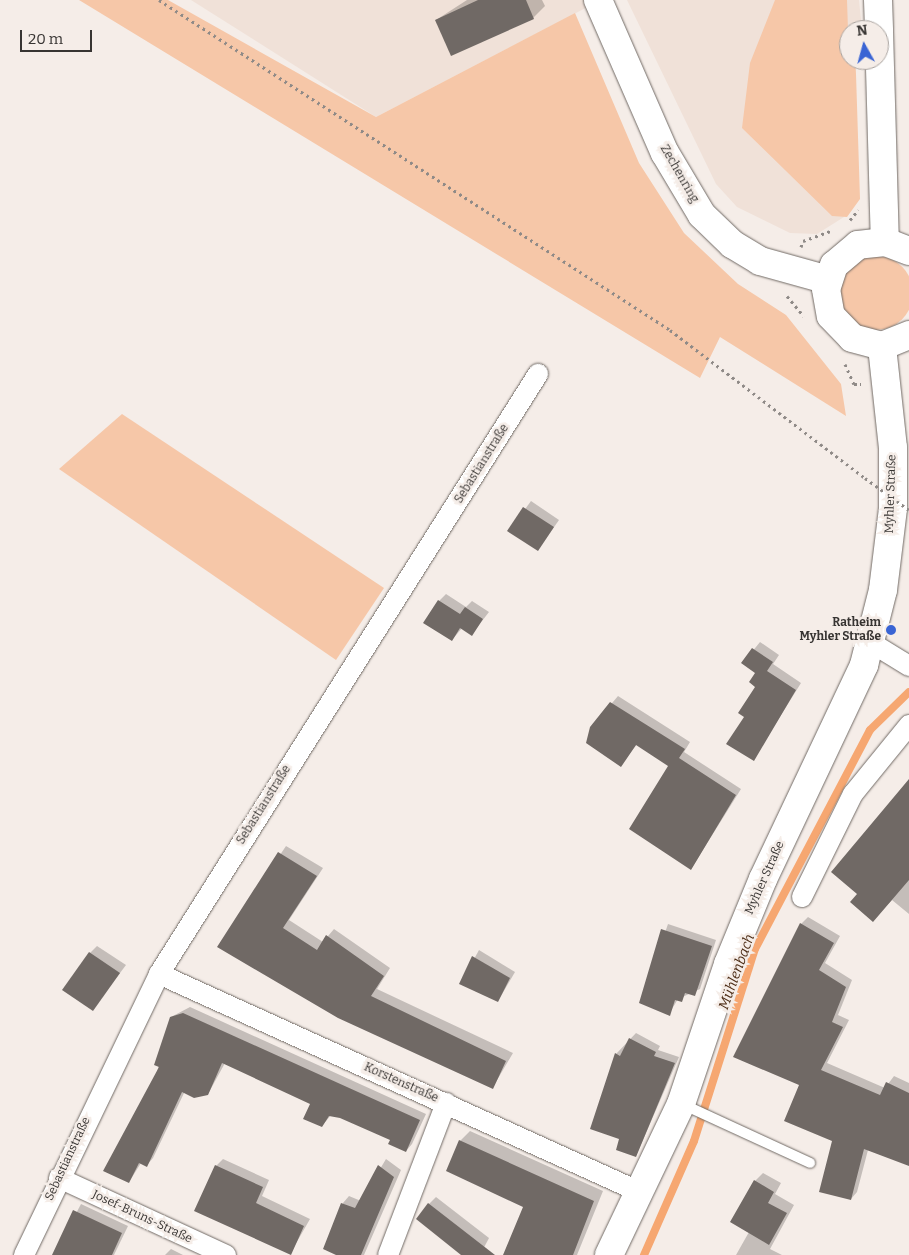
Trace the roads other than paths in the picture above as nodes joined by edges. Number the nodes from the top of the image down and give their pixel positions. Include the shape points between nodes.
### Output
1 (598, 0) edge
2 (878, 0) edge
3 (879, 20) edge
4 (882, 70) edge
5 (897, 247) edge
6 (828, 280) junction
7 (909, 335) edge
8 (882, 346) junction
9 (538, 374) dead end
10 (870, 642) junction
11 (909, 666) edge
12 (909, 725) edge
13 (802, 897) dead end
14 (159, 974) junction
15 (446, 1103) junction
16 (689, 1108) junction
17 (810, 1163) dead end
18 (59, 1178) junction
19 (642, 1193) junction
20 (24, 1255) edge
21 (226, 1255) edge
22 (388, 1255) edge
23 (609, 1255) edge

1 - 6 main road, Zechenring via 665,153 702,215 732,244 760,261
2 - 3 main road
4 - 5 main road
5 - 6 main road via 858,245 845,254
6 - 8 main road via 828,307 836,324 857,341
7 - 8 main road
8 - 10 main road, Myhler Straße via 893,448 893,508 883,590
9 - 14 street, Sebastianstraße
10 - 11 street
10 - 16 main road, Myhler Straße via 864,665 732,956
12 - 13 street via 852,794
14 - 15 street, Korstenstraße
14 - 18 street, Sebastianstraße
15 - 19 street, Korstenstraße
15 - 22 street
16 - 17 lane
16 - 19 main road, Myhler Straße
18 - 20 street, Sebastianstraße
18 - 21 street, Josef-Bruns-Straße
19 - 23 main road, Myhler Straße

